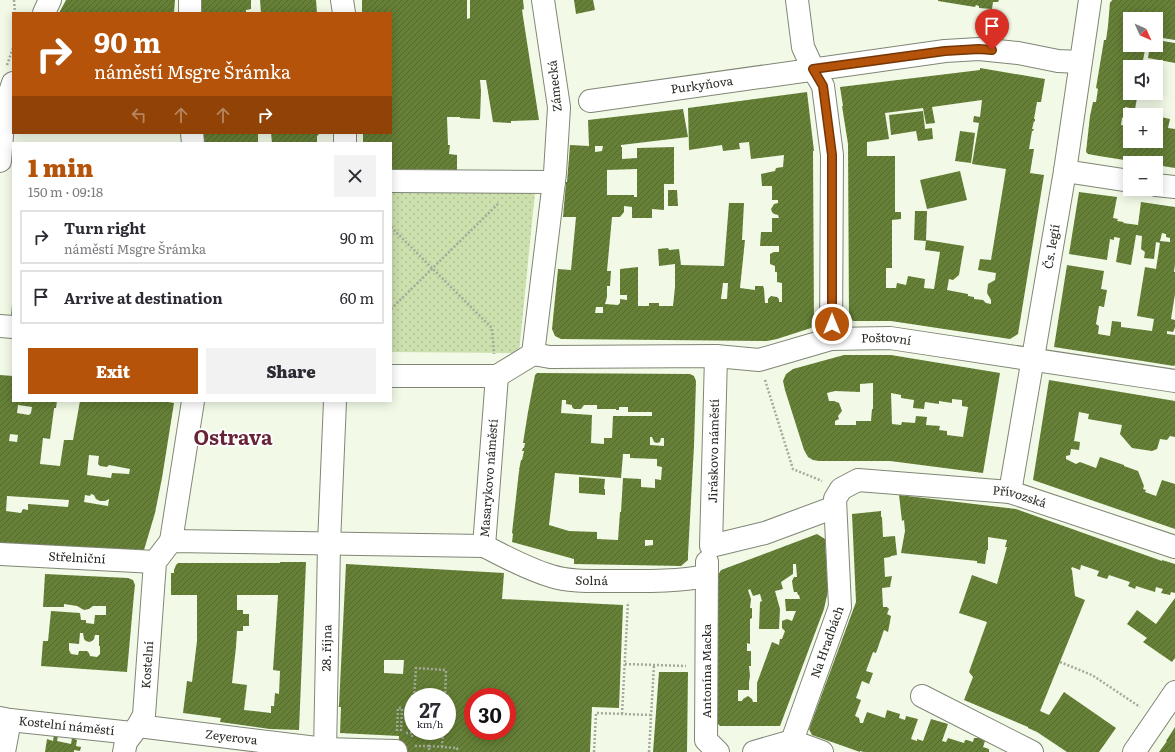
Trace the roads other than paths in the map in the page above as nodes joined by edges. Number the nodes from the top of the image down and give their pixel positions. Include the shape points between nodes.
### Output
1 (50, 0) edge
2 (190, 0) edge
3 (342, 0) edge
4 (544, 0) edge
5 (797, 0) edge
6 (1090, 0) edge
7 (44, 12) edge
8 (190, 12) edge
9 (344, 12) edge
10 (1080, 62) junction
11 (813, 69) junction
12 (12, 86) edge
13 (590, 101) dead end
14 (0, 161) edge
15 (12, 162) edge
16 (1065, 171) junction
17 (555, 177) junction
18 (1123, 180) edge
19 (392, 181) edge
20 (1163, 186) edge
21 (1175, 188) edge
22 (0, 326) edge
23 (12, 327) edge
24 (832, 339) junction
25 (541, 355) junction
26 (716, 356) junction
27 (1033, 359) junction
28 (392, 376) edge
29 (497, 376) junction
30 (1175, 381) edge
31 (193, 402) edge
32 (335, 402) edge
33 (845, 492) junction
34 (1010, 492) junction
35 (171, 541) junction
36 (329, 544) junction
37 (484, 546) junction
38 (711, 546) junction
39 (1175, 546) edge
40 (0, 554) edge
41 (154, 567) junction
42 (707, 580) junction
43 (1175, 692) edge
44 (922, 696) dead end
45 (5, 719) edge
46 (131, 737) edge
47 (398, 739) road end
48 (792, 741) junction
49 (325, 751) edge
50 (4, 752) edge
51 (718, 752) edge
52 (754, 752) edge
53 (822, 752) edge
54 (1032, 752) edge
55 (1134, 752) edge

1 - 7 street
2 - 8 street
3 - 9 street
4 - 17 street, Zámecká via 559,107
5 - 11 street via 803,47
6 - 10 street, Čs. legií
10 - 11 street, Purkyňova via 979,49 945,51
10 - 16 street, Čs. legií
11 - 13 street, Purkyňova
11 - 24 street via 823,86 832,155
12 - 14 street via 4,110
14 - 15 street
16 - 18 street
16 - 27 street, Čs. legií
17 - 19 street via 518,182
17 - 25 street
20 - 21 street
22 - 23 street
24 - 26 street, Poštovní via 759,360
24 - 27 street, Poštovní via 890,338
25 - 26 street, Poštovní
25 - 29 street
26 - 38 street, Jiráskovo náměstí
27 - 30 street, Poštovní
27 - 34 street, Čs. legií
28 - 29 street
29 - 37 street, Masarykovo náměstí
31 - 35 street
32 - 36 street
33 - 34 street, Přívozská
33 - 38 street via 765,532
33 - 48 street, Na Hradbách via 840,607
34 - 39 street, Přívozská
35 - 36 street, Masarykovo náměstí
35 - 41 street
36 - 37 street, Masarykovo náměstí
36 - 49 street, 28. října
37 - 42 street, Solná via 526,568 552,577 584,581
38 - 42 street, Jiráskovo náměstí
40 - 41 street, Střelniční
41 - 46 street, Kostelní via 144,716
42 - 51 street, Antonína Macka via 706,740
43 - 55 street
44 - 54 street
45 - 46 street, Kostelní náměstí
45 - 50 street, Kostelní náměstí
46 - 49 street, Zeyerova via 265,741
47 - 49 street, Zeyerova
48 - 52 street
48 - 53 street

